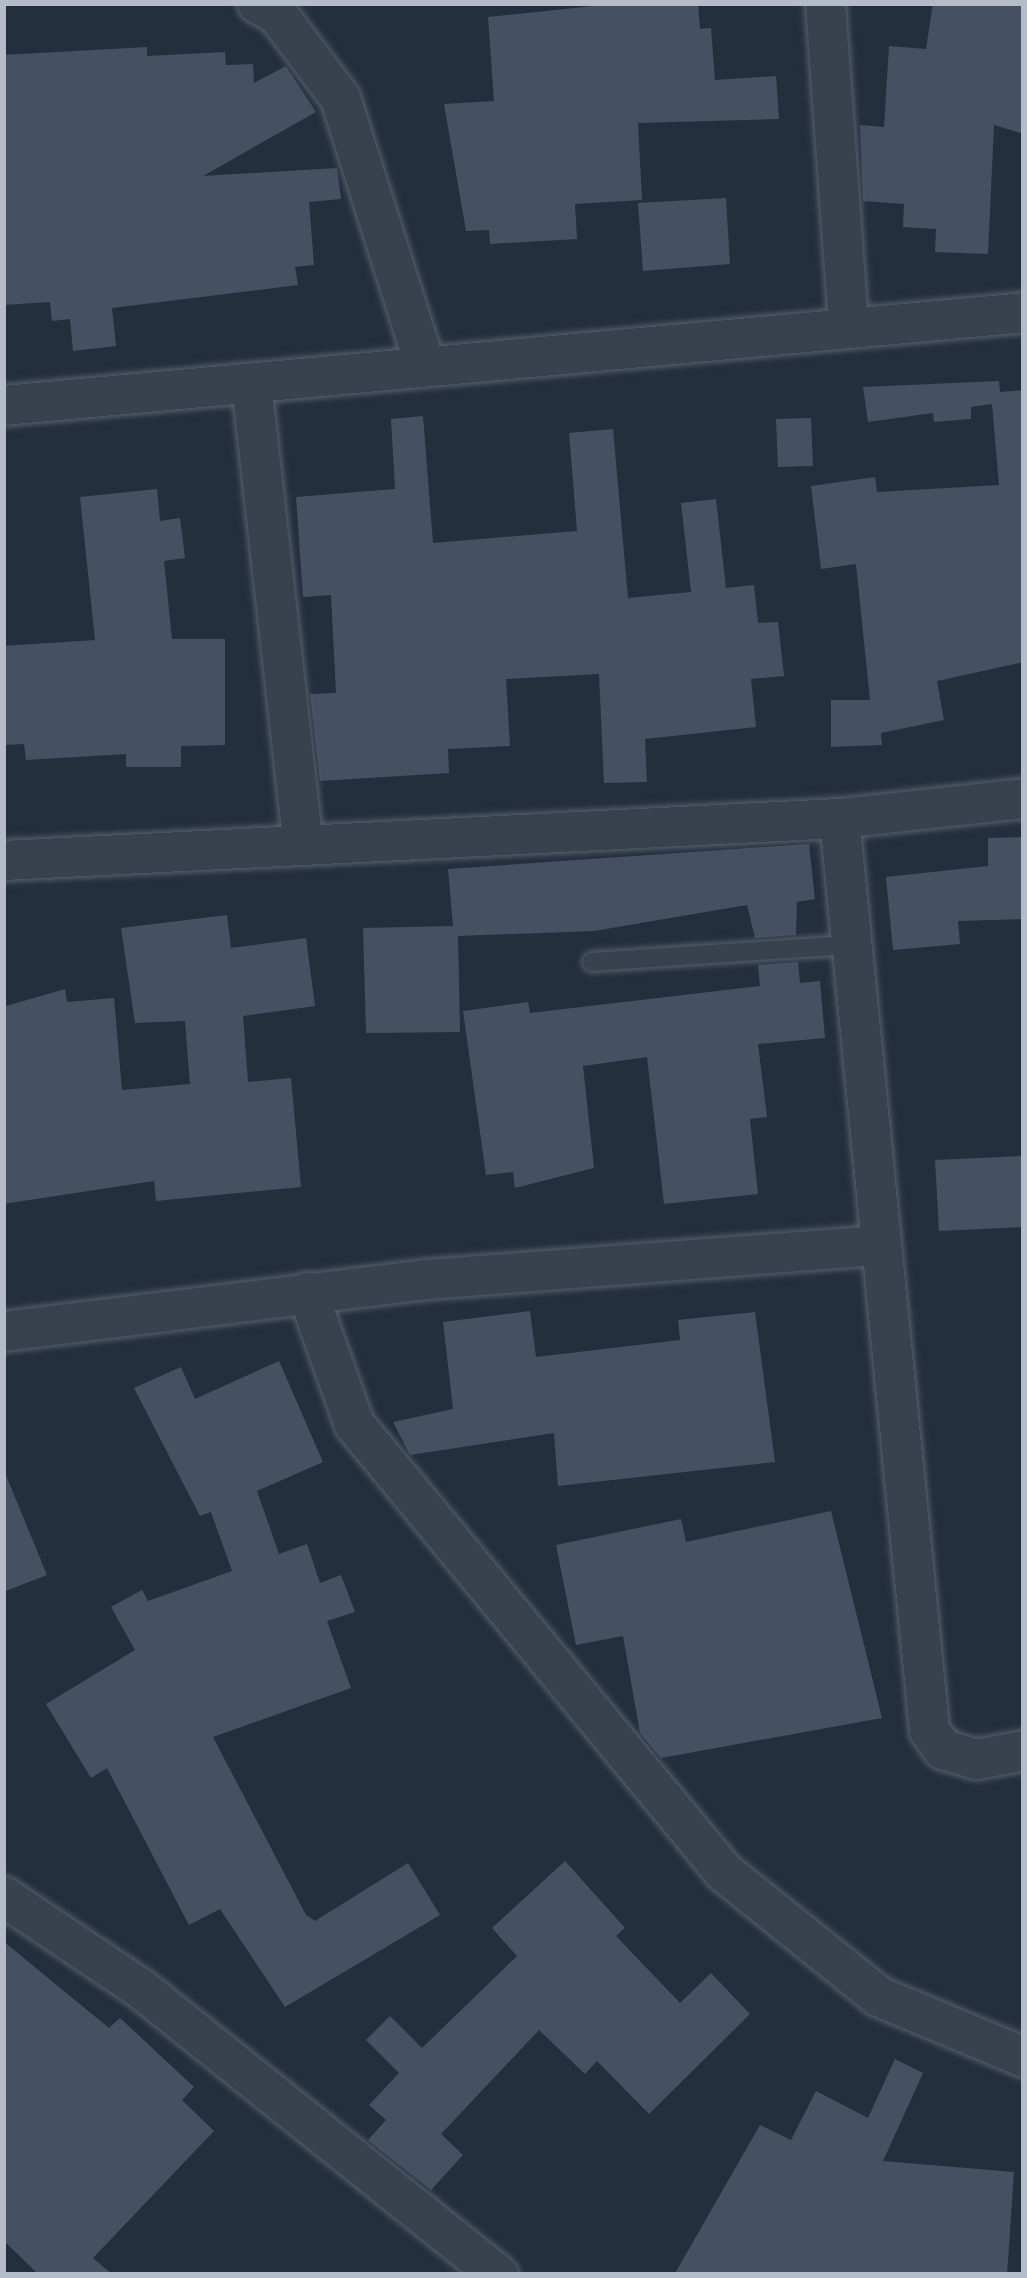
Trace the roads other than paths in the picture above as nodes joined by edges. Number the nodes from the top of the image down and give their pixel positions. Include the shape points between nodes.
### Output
1 (257, 3) edge
2 (825, 3) edge
3 (1024, 311) edge
4 (848, 328) junction
5 (425, 366) junction
6 (251, 382) junction
7 (3, 405) edge
8 (1024, 799) edge
9 (839, 818) junction
10 (303, 843) junction
11 (3, 860) edge
12 (850, 945) junction
13 (592, 962) dead end
14 (877, 1245) junction
15 (307, 1292) junction
16 (3, 1330) edge
17 (1024, 1750) edge
18 (3, 1896) edge
19 (1024, 2057) edge
20 (499, 2275) edge

1 - 5 street via 278,14 340,98
2 - 4 street
3 - 4 street
4 - 5 street
5 - 6 street
6 - 7 street
6 - 10 street
8 - 9 street
9 - 10 street
9 - 12 street
10 - 11 street
12 - 13 lane
12 - 14 street
14 - 15 street
14 - 17 street via 929,1730 943,1749 976,1760
15 - 16 street
15 - 19 street via 354,1424 724,1872 878,1996
18 - 20 street via 193,2028

